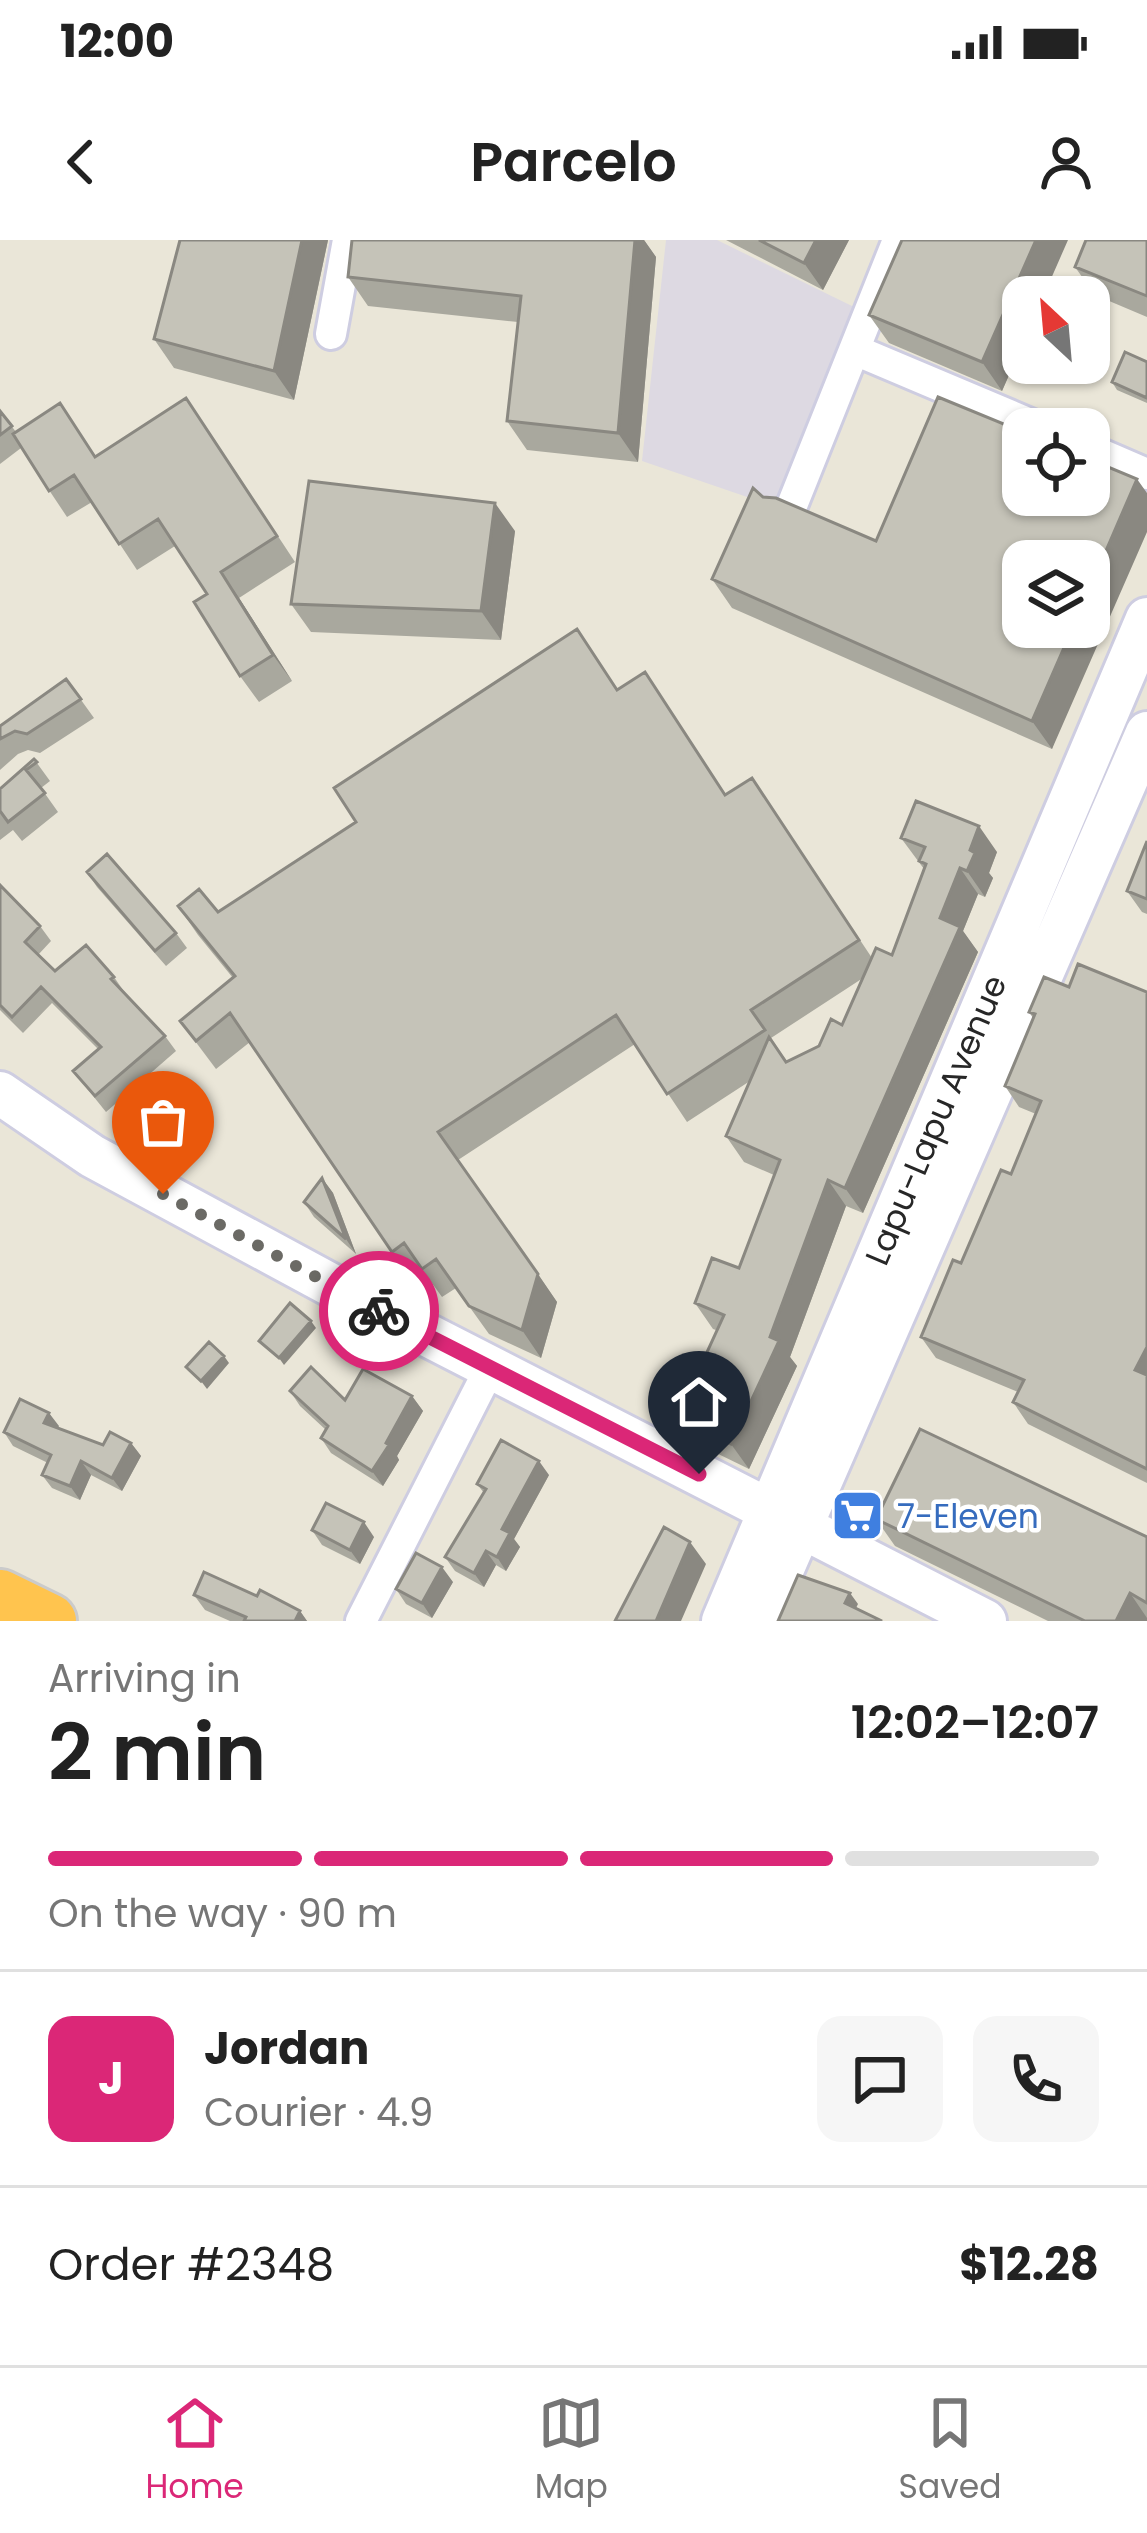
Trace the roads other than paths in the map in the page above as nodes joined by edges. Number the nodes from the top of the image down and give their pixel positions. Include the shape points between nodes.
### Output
1 (348, 240) edge
2 (898, 240) edge
3 (331, 334) dead end
4 (855, 350) junction
5 (1002, 412) edge
6 (1110, 458) edge
7 (1147, 474) edge
8 (791, 508) edge
9 (1147, 619) edge
10 (1131, 701) edge
11 (1147, 733) edge
12 (0, 1093) edge
13 (490, 1368) junction
14 (786, 1520) junction
15 (0, 1597) edge
16 (49, 1621) edge
17 (361, 1621) edge
18 (723, 1621) edge
19 (760, 1621) edge
20 (985, 1621) edge

1 - 3 street
2 - 4 street
4 - 5 street
4 - 8 street
6 - 7 street
9 - 10 main road, Lapu-Lapu Avenue
10 - 14 main road, Lapu-Lapu Avenue
11 - 14 main road, Lapu-Lapu Avenue
12 - 13 main road via 92,1156
13 - 14 main road
13 - 17 street
14 - 18 main road, Lapu-Lapu Avenue
14 - 19 main road, Lapu-Lapu Avenue
14 - 20 main road
15 - 16 highway

